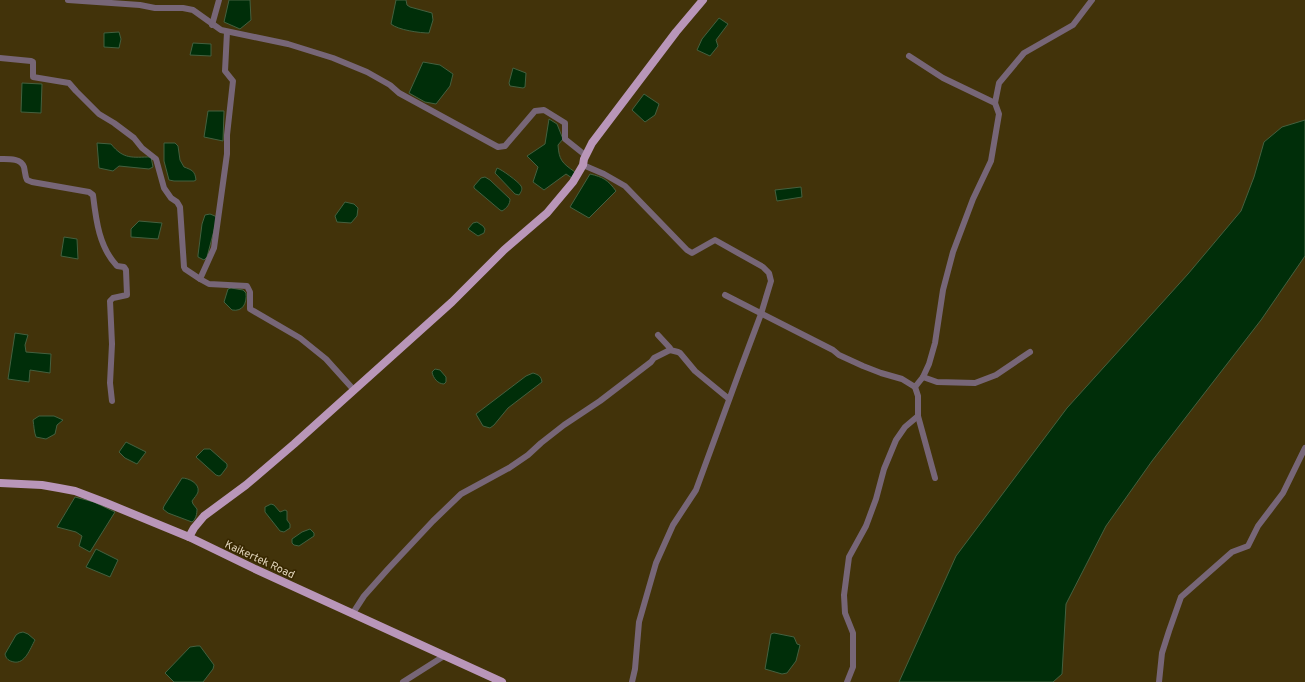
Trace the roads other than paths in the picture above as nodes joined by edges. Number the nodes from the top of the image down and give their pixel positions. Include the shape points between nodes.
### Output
1 (68, 0) edge
2 (219, 0) edge
3 (1092, 0) edge
4 (701, 1) edge
5 (212, 25) junction
6 (227, 32) junction
7 (909, 56) dead end
8 (0, 58) edge
9 (995, 103) junction
10 (585, 155) junction
11 (0, 159) edge
12 (583, 165) junction
13 (200, 279) junction
14 (725, 294) dead end
15 (761, 314) junction
16 (658, 335) dead end
17 (670, 350) junction
18 (1030, 352) dead end
19 (923, 377) junction
20 (915, 387) junction
21 (353, 389) junction
22 (729, 399) junction
23 (112, 401) dead end
24 (918, 416) junction
25 (1305, 448) edge
26 (935, 478) dead end
27 (0, 483) edge
28 (189, 537) junction
29 (353, 613) junction
30 (444, 656) junction
31 (403, 682) edge
32 (502, 682) edge
33 (632, 682) edge
34 (847, 682) edge
35 (1160, 682) edge

1 - 5 street via 183,8 193,10
2 - 5 street
3 - 9 street via 1073,25 1024,53 999,84
4 - 10 main road via 596,137
5 - 6 street
6 - 10 street via 288,44 367,72 399,93 498,147 505,146 535,111 544,110 564,123 565,139
6 - 13 street via 225,72 233,81 227,154 214,248
7 - 9 street via 943,78
8 - 13 street via 31,60 33,77 69,83 99,114 114,122 156,159 164,188 180,207 184,267
9 - 19 street via 999,114 991,161 953,252 929,364
10 - 12 main road
11 - 23 street via 21,162 27,180 32,182 89,192 93,195 96,222 106,250 117,266 126,270 126,295 110,301
12 - 15 street via 625,186 692,253 715,240 769,272 771,281
12 - 21 main road via 573,182 546,213 504,250 452,302
13 - 21 street via 209,284 247,286 250,292 250,309 300,338 326,359
14 - 15 street
15 - 20 street via 839,354 881,373 902,379
15 - 22 street
16 - 17 street
17 - 22 street via 678,352 695,371
17 - 29 street via 654,358 528,455 462,494 388,569
18 - 19 street via 996,375 976,383 937,382
19 - 20 street
20 - 24 street via 918,396
21 - 28 main road via 246,485 204,516
22 - 33 street via 696,490 673,525 656,563 639,622
24 - 26 street
24 - 34 street via 905,427 896,440 866,526 849,557 844,595 845,613 853,633 853,667
25 - 35 street via 1283,493 1258,526 1248,546 1232,552 1181,597 1162,653
27 - 28 main road, Kaikertek Road via 42,485 75,491
28 - 29 main road, Kaikertek Road
29 - 30 main road, Kaikertek Road
30 - 31 street
30 - 32 main road, Kaikertek Road

